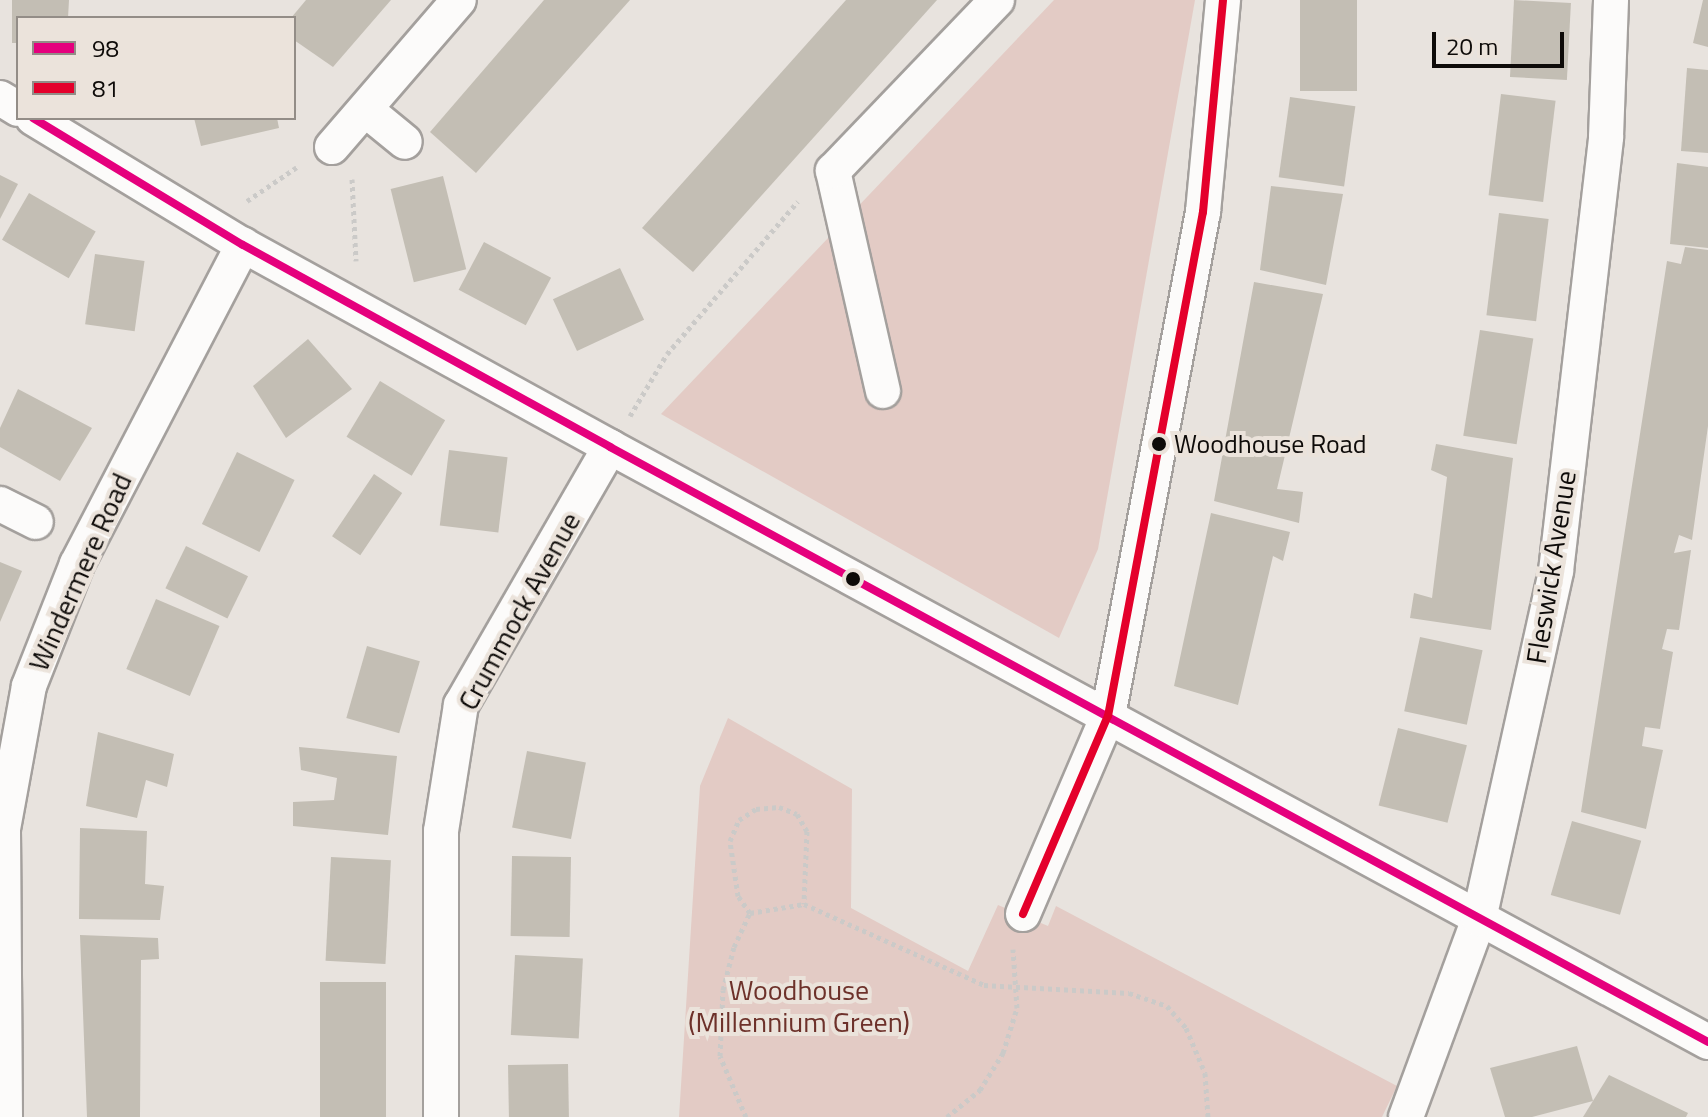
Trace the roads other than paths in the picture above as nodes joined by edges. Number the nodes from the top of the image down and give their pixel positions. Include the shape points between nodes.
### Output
1 (459, 0) edge
2 (997, 0) edge
3 (1223, 0) edge
4 (1611, 0) edge
5 (366, 110) junction
6 (36, 120) edge
7 (405, 142) dead end
8 (332, 147) road end
9 (243, 245) junction
10 (883, 391) dead end
11 (610, 447) junction
12 (0, 504) edge
13 (36, 522) dead end
14 (1108, 716) junction
15 (1023, 914) dead end
16 (1479, 919) junction
17 (1708, 1042) edge
18 (5, 1117) edge
19 (441, 1117) edge
20 (1406, 1117) edge

1 - 5 street
2 - 10 street via 833,171
3 - 14 street via 1203,212
4 - 16 street, Fleswick Avenue via 1606,137 1556,571
5 - 7 street
5 - 8 street
6 - 9 street
9 - 11 street
9 - 18 street, Windermere Road via 77,564 29,686 3,829
11 - 14 street
11 - 19 street, Crummock Avenue via 461,705 441,831
12 - 13 street
14 - 15 street
14 - 16 street
16 - 17 street
16 - 20 street, Fleswick Avenue

